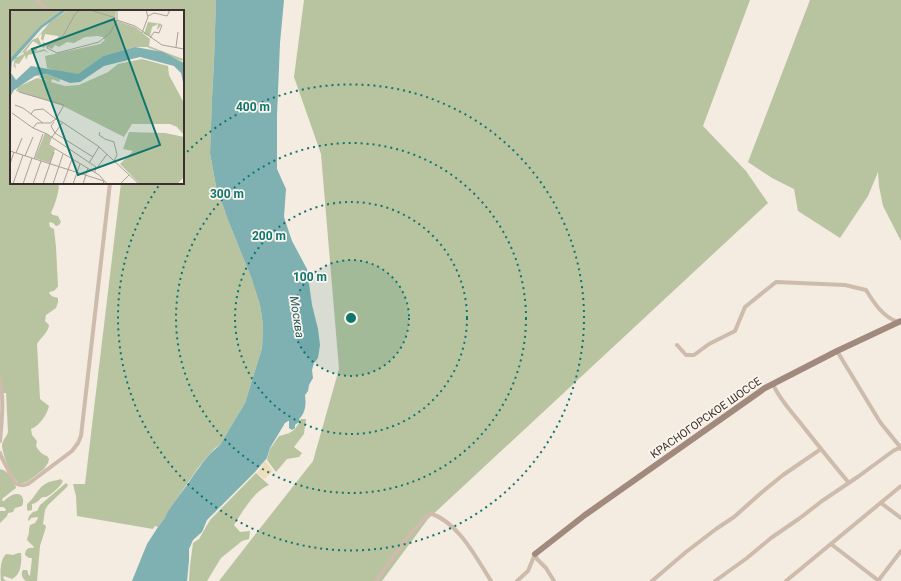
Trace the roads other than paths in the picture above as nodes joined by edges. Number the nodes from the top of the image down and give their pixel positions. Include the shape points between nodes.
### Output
1 (36, 0) edge
2 (48, 10) edge
3 (110, 184) edge
4 (900, 321) edge
5 (676, 345) dead end
6 (837, 351) junction
7 (0, 378) edge
8 (772, 384) junction
9 (0, 441) edge
10 (821, 449) junction
11 (901, 449) edge
12 (0, 453) edge
13 (849, 483) junction
14 (901, 486) edge
15 (881, 503) junction
16 (901, 518) edge
17 (831, 544) junction
18 (901, 551) edge
19 (535, 554) junction
20 (528, 560) dead end
21 (376, 581) edge
22 (491, 581) edge
23 (517, 581) edge
24 (554, 581) edge
25 (652, 581) edge
26 (715, 581) edge
27 (786, 581) edge
28 (878, 581) edge

1 - 2 street
3 - 12 street via 78,443 72,452 24,486 15,483
4 - 5 street via 887,317 866,290 844,285 776,282 745,307 735,331 694,355 686,355
4 - 6 street, КРАСНОГОРСКОЕ ШОССЕ
6 - 8 street, КРАСНОГОРСКОЕ ШОССЕ
6 - 11 street via 880,422
7 - 9 street
8 - 10 street
8 - 19 street, КРАСНОГОРСКОЕ ШОССЕ via 585,515
10 - 13 street
10 - 25 street via 783,475
11 - 13 street via 893,451
13 - 26 street
14 - 15 street
15 - 16 street
15 - 17 street
17 - 27 street
17 - 28 street
18 - 28 street
19 - 20 street
19 - 23 street via 528,570
19 - 24 street
21 - 22 street via 410,534 430,513 438,516 458,532

